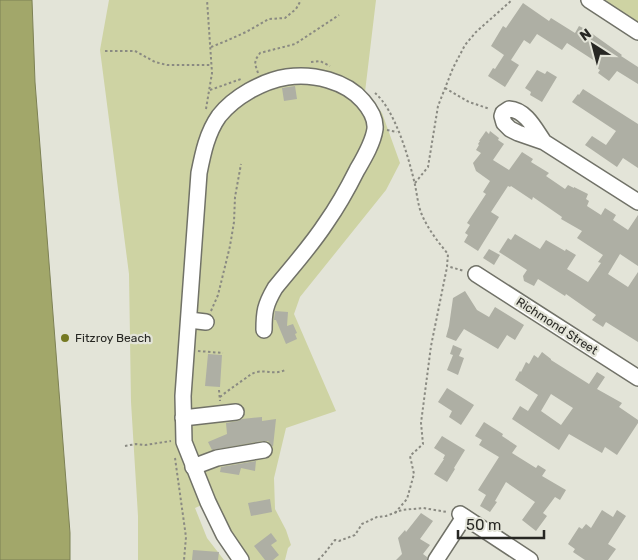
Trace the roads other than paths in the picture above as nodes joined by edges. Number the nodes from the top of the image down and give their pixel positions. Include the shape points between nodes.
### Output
1 (589, 0) edge
2 (638, 32) edge
3 (503, 113) road end
4 (638, 202) edge
5 (476, 274) road end
6 (188, 320) junction
7 (206, 322) road end
8 (264, 330) dead end
9 (638, 378) edge
10 (236, 412) dead end
11 (183, 418) junction
12 (264, 450) dead end
13 (193, 467) junction
14 (241, 560) edge
15 (436, 560) edge
16 (530, 560) edge

1 - 2 street
3 - 4 street via 504,123 510,129 544,142
5 - 9 street, Richmond Street
6 - 7 street
6 - 8 street via 198,173 211,128 227,107 262,85 298,76 332,81 358,95 369,108 375,128 368,151 326,224 268,299
6 - 11 street
10 - 11 street
11 - 13 street via 184,442
12 - 13 street via 217,458
13 - 14 street via 224,535
15 - 16 street via 462,516

